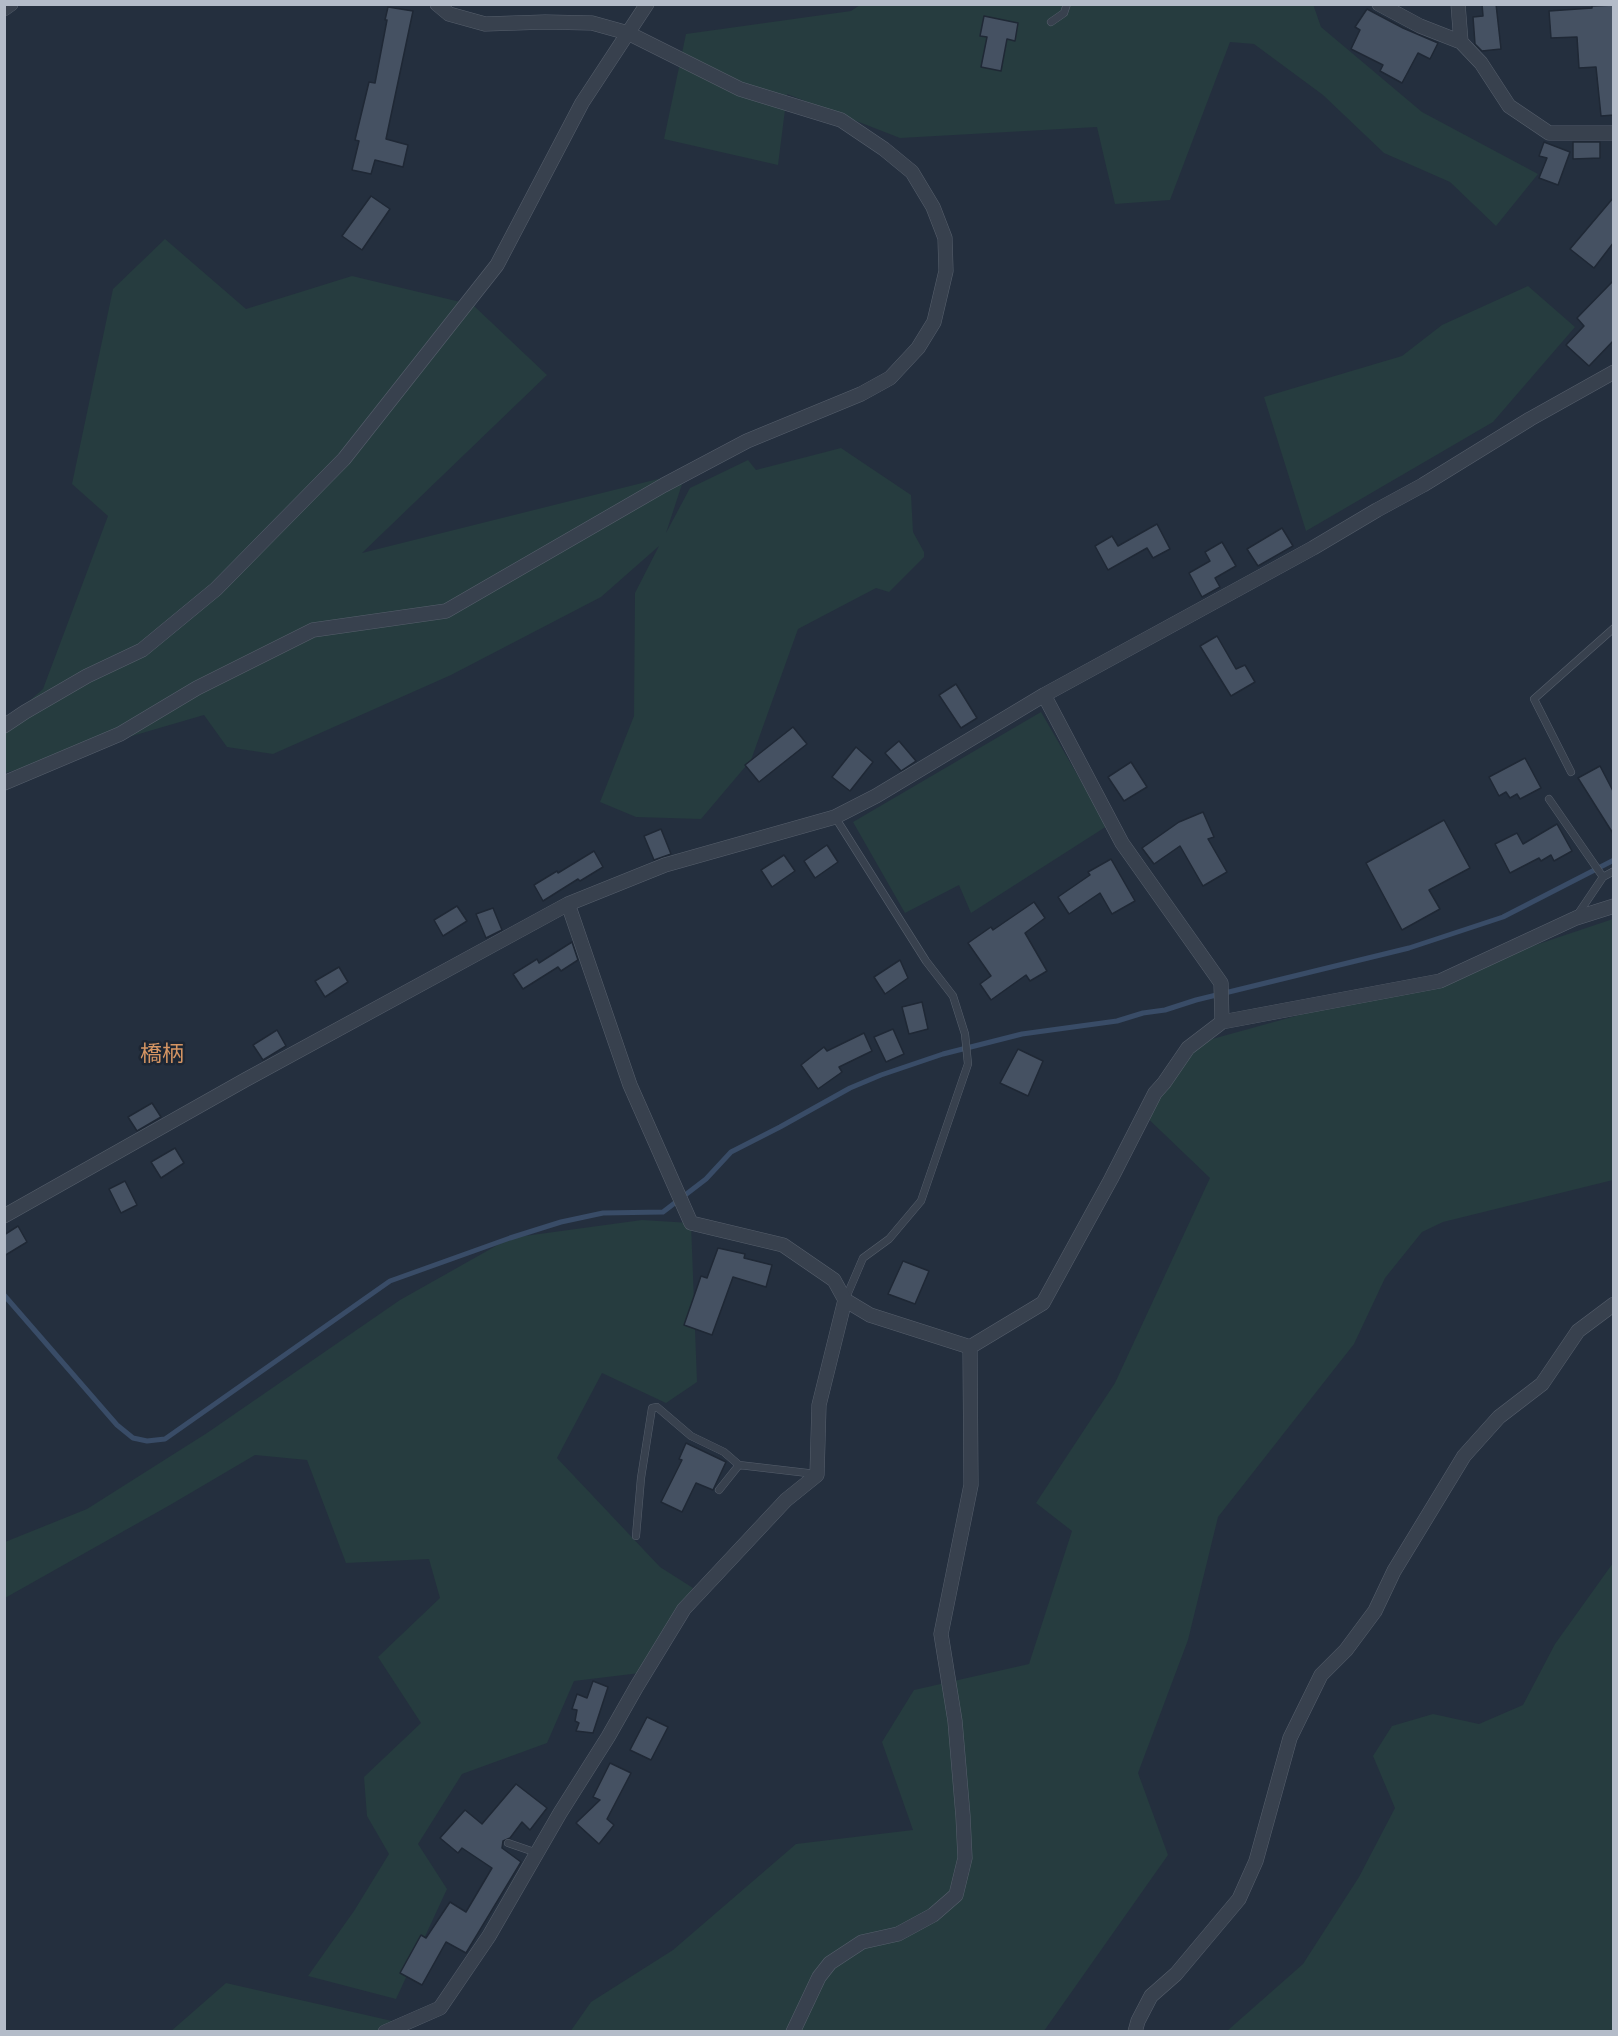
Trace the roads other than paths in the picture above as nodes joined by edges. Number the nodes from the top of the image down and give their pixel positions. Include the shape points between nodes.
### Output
1 (10, 4) edge
2 (437, 4) edge
3 (647, 4) edge
4 (1068, 4) edge
5 (1379, 4) edge
6 (1458, 4) edge
7 (4, 9) edge
8 (1051, 22) dead end
9 (628, 33) junction
10 (1461, 42) junction
11 (1614, 133) edge
12 (1614, 372) edge
13 (1614, 628) edge
14 (1044, 695) junction
15 (4, 726) edge
16 (1571, 772) dead end
17 (4, 783) edge
18 (1549, 799) dead end
19 (835, 817) junction
20 (1614, 871) edge
21 (1603, 876) junction
22 (568, 904) junction
23 (1614, 906) edge
24 (1576, 918) junction
25 (1222, 1022) junction
26 (4, 1216) edge
27 (845, 1300) junction
28 (1614, 1304) edge
29 (970, 1347) junction
30 (739, 1465) junction
31 (817, 1474) junction
32 (719, 1490) dead end
33 (636, 1536) dead end
34 (508, 1843) dead end
35 (537, 1853) junction
36 (385, 2031) edge
37 (793, 2031) edge
38 (1135, 2031) edge

1 - 7 street
2 - 9 street via 449,14 485,24 592,23
3 - 9 street
4 - 8 lane via 1064,13
5 - 10 street
6 - 10 street
9 - 15 street via 582,103 497,265 344,459 216,589 142,651 87,676
9 - 17 street via 740,89 841,120 912,172 945,237 946,271 934,322 918,348 890,378 747,441 446,611 313,630 197,688 120,734
10 - 11 street via 1481,63 1509,106 1549,133
12 - 14 street via 1313,548
13 - 16 lane via 1534,699
14 - 19 street
14 - 25 street via 1122,843 1221,983
18 - 21 lane
19 - 22 street via 665,865
19 - 27 lane via 926,961 953,996 968,1060 921,1201 889,1239 863,1258
20 - 21 lane
21 - 24 lane
22 - 26 street
22 - 27 street via 630,1085 690,1223 783,1245 834,1280
23 - 24 street
24 - 25 street via 1440,981
25 - 29 street via 1188,1048 1155,1093 1044,1303
27 - 29 street via 870,1315
27 - 31 street via 819,1405
28 - 38 street via 1578,1331 1542,1384 1499,1417 1464,1456 1394,1571 1375,1611 1322,1675 1290,1738 1256,1861 1239,1899 1176,1974 1151,1996
29 - 37 street via 971,1485 941,1634 955,1721 963,1816 965,1858 956,1895 933,1915 898,1934 862,1942 830,1963
30 - 31 lane
30 - 32 lane
30 - 33 lane via 724,1452 691,1436 657,1407 652,1408
31 - 35 street via 786,1500 684,1609
34 - 35 lane
35 - 36 street via 489,1936 440,2008

